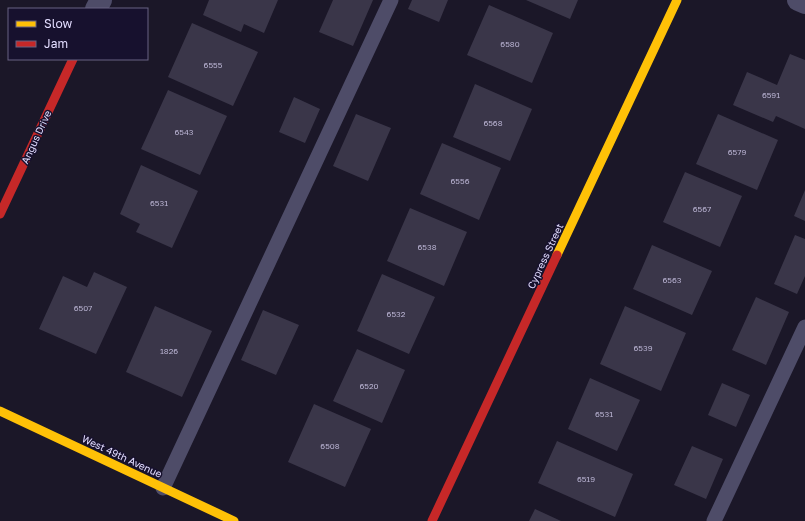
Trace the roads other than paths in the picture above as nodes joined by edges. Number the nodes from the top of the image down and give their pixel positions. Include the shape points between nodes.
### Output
1 (391, 0) edge
2 (677, 0) edge
3 (798, 0) edge
4 (805, 3) edge
5 (73, 60) edge
6 (0, 214) edge
7 (805, 327) edge
8 (0, 411) edge
9 (163, 488) junction
10 (234, 521) edge
11 (432, 521) edge
12 (714, 521) edge

1 - 9 lane
2 - 11 street, Cypress Street
3 - 4 street
5 - 6 street, Angus Drive
7 - 12 lane
8 - 9 street, West 49th Avenue
9 - 10 street, West 49th Avenue

